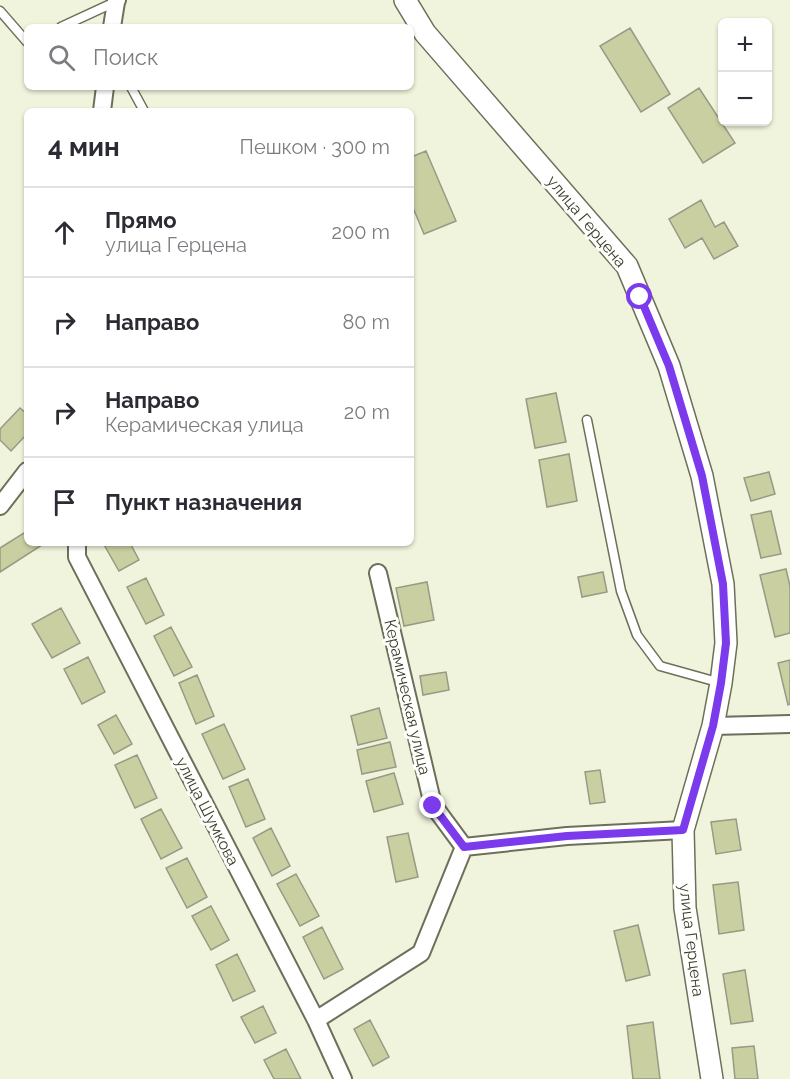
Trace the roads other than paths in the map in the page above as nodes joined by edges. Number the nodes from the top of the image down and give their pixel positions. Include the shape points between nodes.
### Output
1 (405, 0) edge
2 (116, 1) edge
3 (0, 11) edge
4 (67, 24) edge
5 (112, 24) edge
6 (24, 39) edge
7 (105, 90) edge
8 (133, 90) edge
9 (102, 108) edge
10 (142, 108) edge
11 (587, 420) dead end
12 (24, 475) edge
13 (0, 506) edge
14 (77, 546) edge
15 (378, 573) dead end
16 (721, 683) junction
17 (790, 724) edge
18 (713, 726) junction
19 (683, 830) junction
20 (464, 847) junction
21 (316, 1020) junction
22 (343, 1079) edge
23 (712, 1079) edge

1 - 16 street, улица Герцена via 424,33 627,266 669,366 702,476 723,584 726,643
2 - 4 lane
2 - 5 street
3 - 6 lane
7 - 9 street
8 - 10 lane
11 - 16 lane via 621,591 638,635 660,666
12 - 13 street
14 - 21 street, улица Шумкова via 77,557
15 - 20 street, Керамическая улица via 433,806
16 - 18 street, улица Герцена
17 - 18 street
18 - 19 street, улица Герцена
19 - 20 street
19 - 23 street, улица Герцена via 685,909
20 - 21 street via 421,953
21 - 22 street, улица Шумкова

